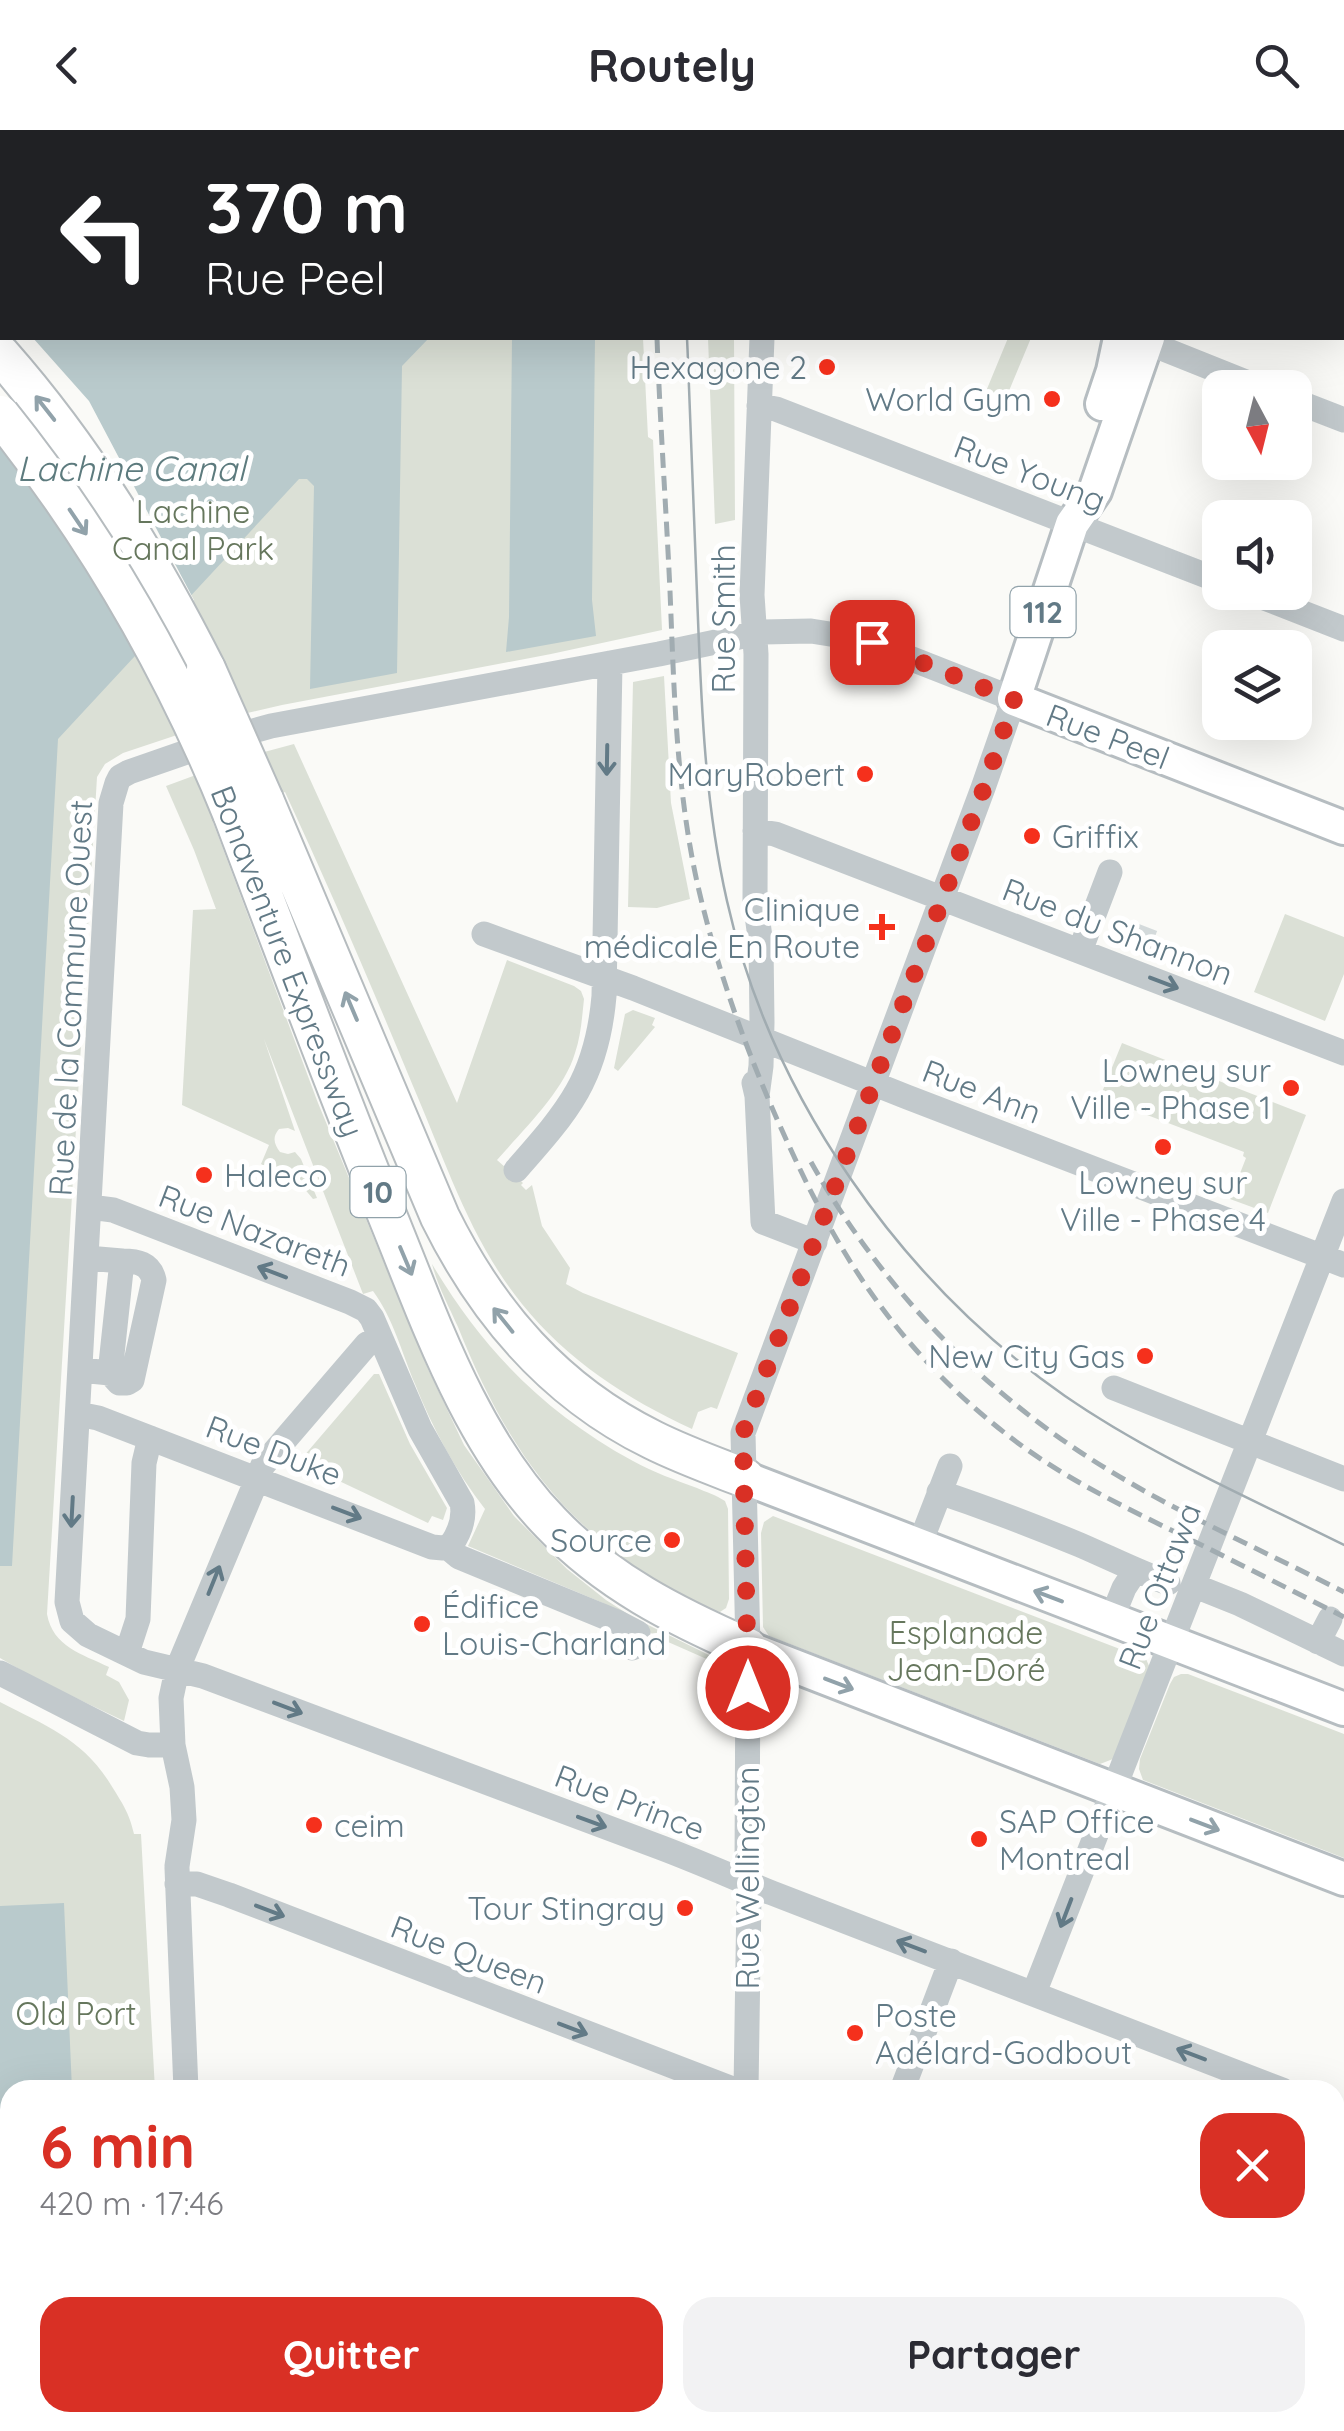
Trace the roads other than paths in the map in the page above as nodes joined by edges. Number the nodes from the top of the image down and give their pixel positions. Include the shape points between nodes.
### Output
1 (762, 340) edge
2 (1138, 340) edge
3 (1141, 340) edge
4 (0, 354) edge
5 (1216, 370) edge
6 (759, 406) junction
7 (1312, 408) edge
8 (0, 415) edge
9 (1344, 420) edge
10 (1072, 524) junction
11 (1202, 575) edge
12 (1295, 610) edge
13 (1344, 629) edge
14 (754, 634) junction
15 (610, 663) junction
16 (1014, 700) junction
17 (248, 807) junction
18 (1344, 828) edge
19 (756, 832) junction
20 (1110, 872) dead end
21 (942, 898) junction
22 (484, 934) dead end
23 (1115, 964) junction
24 (604, 978) junction
25 (756, 1036) junction
26 (1344, 1053) edge
27 (874, 1083) junction
28 (516, 1170) dead end
29 (1344, 1201) edge
30 (90, 1207) junction
31 (815, 1242) junction
32 (87, 1258) junction
33 (1333, 1261) edge
34 (380, 1337) junction
35 (80, 1370) junction
36 (1114, 1388) dead end
37 (78, 1414) junction
38 (150, 1438) junction
39 (1250, 1442) junction
40 (950, 1466) dead end
41 (256, 1478) junction
42 (745, 1478) junction
43 (1344, 1478) edge
44 (940, 1492) junction
45 (919, 1546) junction
46 (447, 1547) junction
47 (1135, 1571) junction
48 (1168, 1582) dead end
49 (1195, 1586) junction
50 (1110, 1620) junction
51 (1172, 1643) junction
52 (632, 1648) dead end
53 (748, 1648) junction
54 (126, 1652) junction
55 (1344, 1654) edge
56 (176, 1670) junction
57 (0, 1673) edge
58 (1344, 1708) edge
59 (172, 1745) junction
60 (1114, 1790) junction
61 (177, 1875) junction
62 (1344, 1878) edge
63 (748, 1882) junction
64 (951, 1961) junction
65 (1034, 1993) junction
66 (186, 2080) edge
67 (709, 2080) edge
68 (746, 2080) edge
69 (906, 2080) edge
70 (1232, 2080) edge

1 - 6 street, Rue Smith
2 - 10 main road, Rue Wellington / 112 via 1094,491
3 - 5 street
17 -> 4 highway, Bonaventure Expressway / 10, bridge via 223,704 156,573 71,444
6 - 10 street, Rue Young
6 - 14 street, Rue Smith
7 - 9 street
8 -> 17 highway, Bonaventure Expressway / 10, bridge via 81,526
10 - 11 street, Rue Young
10 - 16 main road, Rue Wellington / 112
12 - 13 street
14 - 15 street, Rue de la Commune Ouest
14 - 16 street, Rue Peel via 850,636
14 - 19 street, Rue Smith
15 -> 24 street
15 - 30 street, Rue de la Commune Ouest via 258,728 120,777 111,802
16 - 18 main road, Rue Peel
16 - 21 street, Rue Wellington
42 -> 17 highway, Bonaventure Expressway / 10 via 666,1446 602,1410 532,1354 490,1304 440,1218
17 -> 53 highway, Bonaventure Expressway / 10 via 302,998 400,1247 488,1440 543,1515 607,1574
19 - 21 street, Rue du Shannon
19 - 25 street, Rue Smith via 756,900 746,942
20 - 23 street
21 - 23 street, Rue du Shannon via 1042,946
21 - 27 street, Rue Wellington
22 - 24 street, Rue Ann
23 -> 26 street, Rue du Shannon via 1260,1010
24 - 25 street, Rue Ann
24 - 28 street via 587,1075
25 - 27 street, Rue Ann
25 - 31 street, Rue Smith via 750,1064 763,1222
27 - 31 street, Rue Wellington
27 - 33 street, Rue Ann via 1053,1144
29 - 33 street, Rue Ottawa
30 - 32 street, Rue de la Commune Ouest
34 -> 30 street, Rue Nazareth via 370,1314 350,1302 113,1210
31 - 42 street, Rue Wellington via 743,1433
32 - 35 street, Rue de la Commune Ouest
32 - 35 street via 122,1261 110,1373
33 - 39 street, Rue Ottawa
34 - 41 street
34 - 46 street via 462,1503 460,1528
35 - 37 street, Rue de la Commune Ouest
36 - 39 street
37 - 38 street, Rue Duke
37 -> 54 street, Rue de la Commune Ouest via 68,1612 77,1628
38 - 41 street, Rue Duke
38 - 54 street via 137,1623
39 - 43 street
39 - 49 street, Rue Ottawa
40 - 44 street
41 -> 46 street, Rue Duke
56 -> 41 street
42 - 45 main road
42 - 53 street, Rue Wellington
44 - 45 street
44 - 47 street
50 -> 45 main road
46 - 52 street, Rue Duke via 617,1622 638,1634
47 - 48 street
47 - 50 street
49 - 51 street, Rue Ottawa
49 - 55 street via 1324,1631
50 - 51 main road
51 - 58 main road
51 - 60 street, Rue Ottawa
53 -> 60 main road
53 - 63 street, Rue Wellington
54 - 56 street, Rue de la Commune Ouest
56 - 59 street
56 -> 63 street, Rue Prince
57 - 59 street via 137,1743
59 - 61 street via 165,1787
60 -> 62 main road
60 -> 65 street, Rue Ottawa
61 - 66 street
61 -> 67 street, Rue Queen
64 -> 63 street, Rue Prince
63 - 68 street, Rue Wellington
64 - 65 street, Rue Prince
64 - 69 street
70 -> 65 street, Rue Prince

